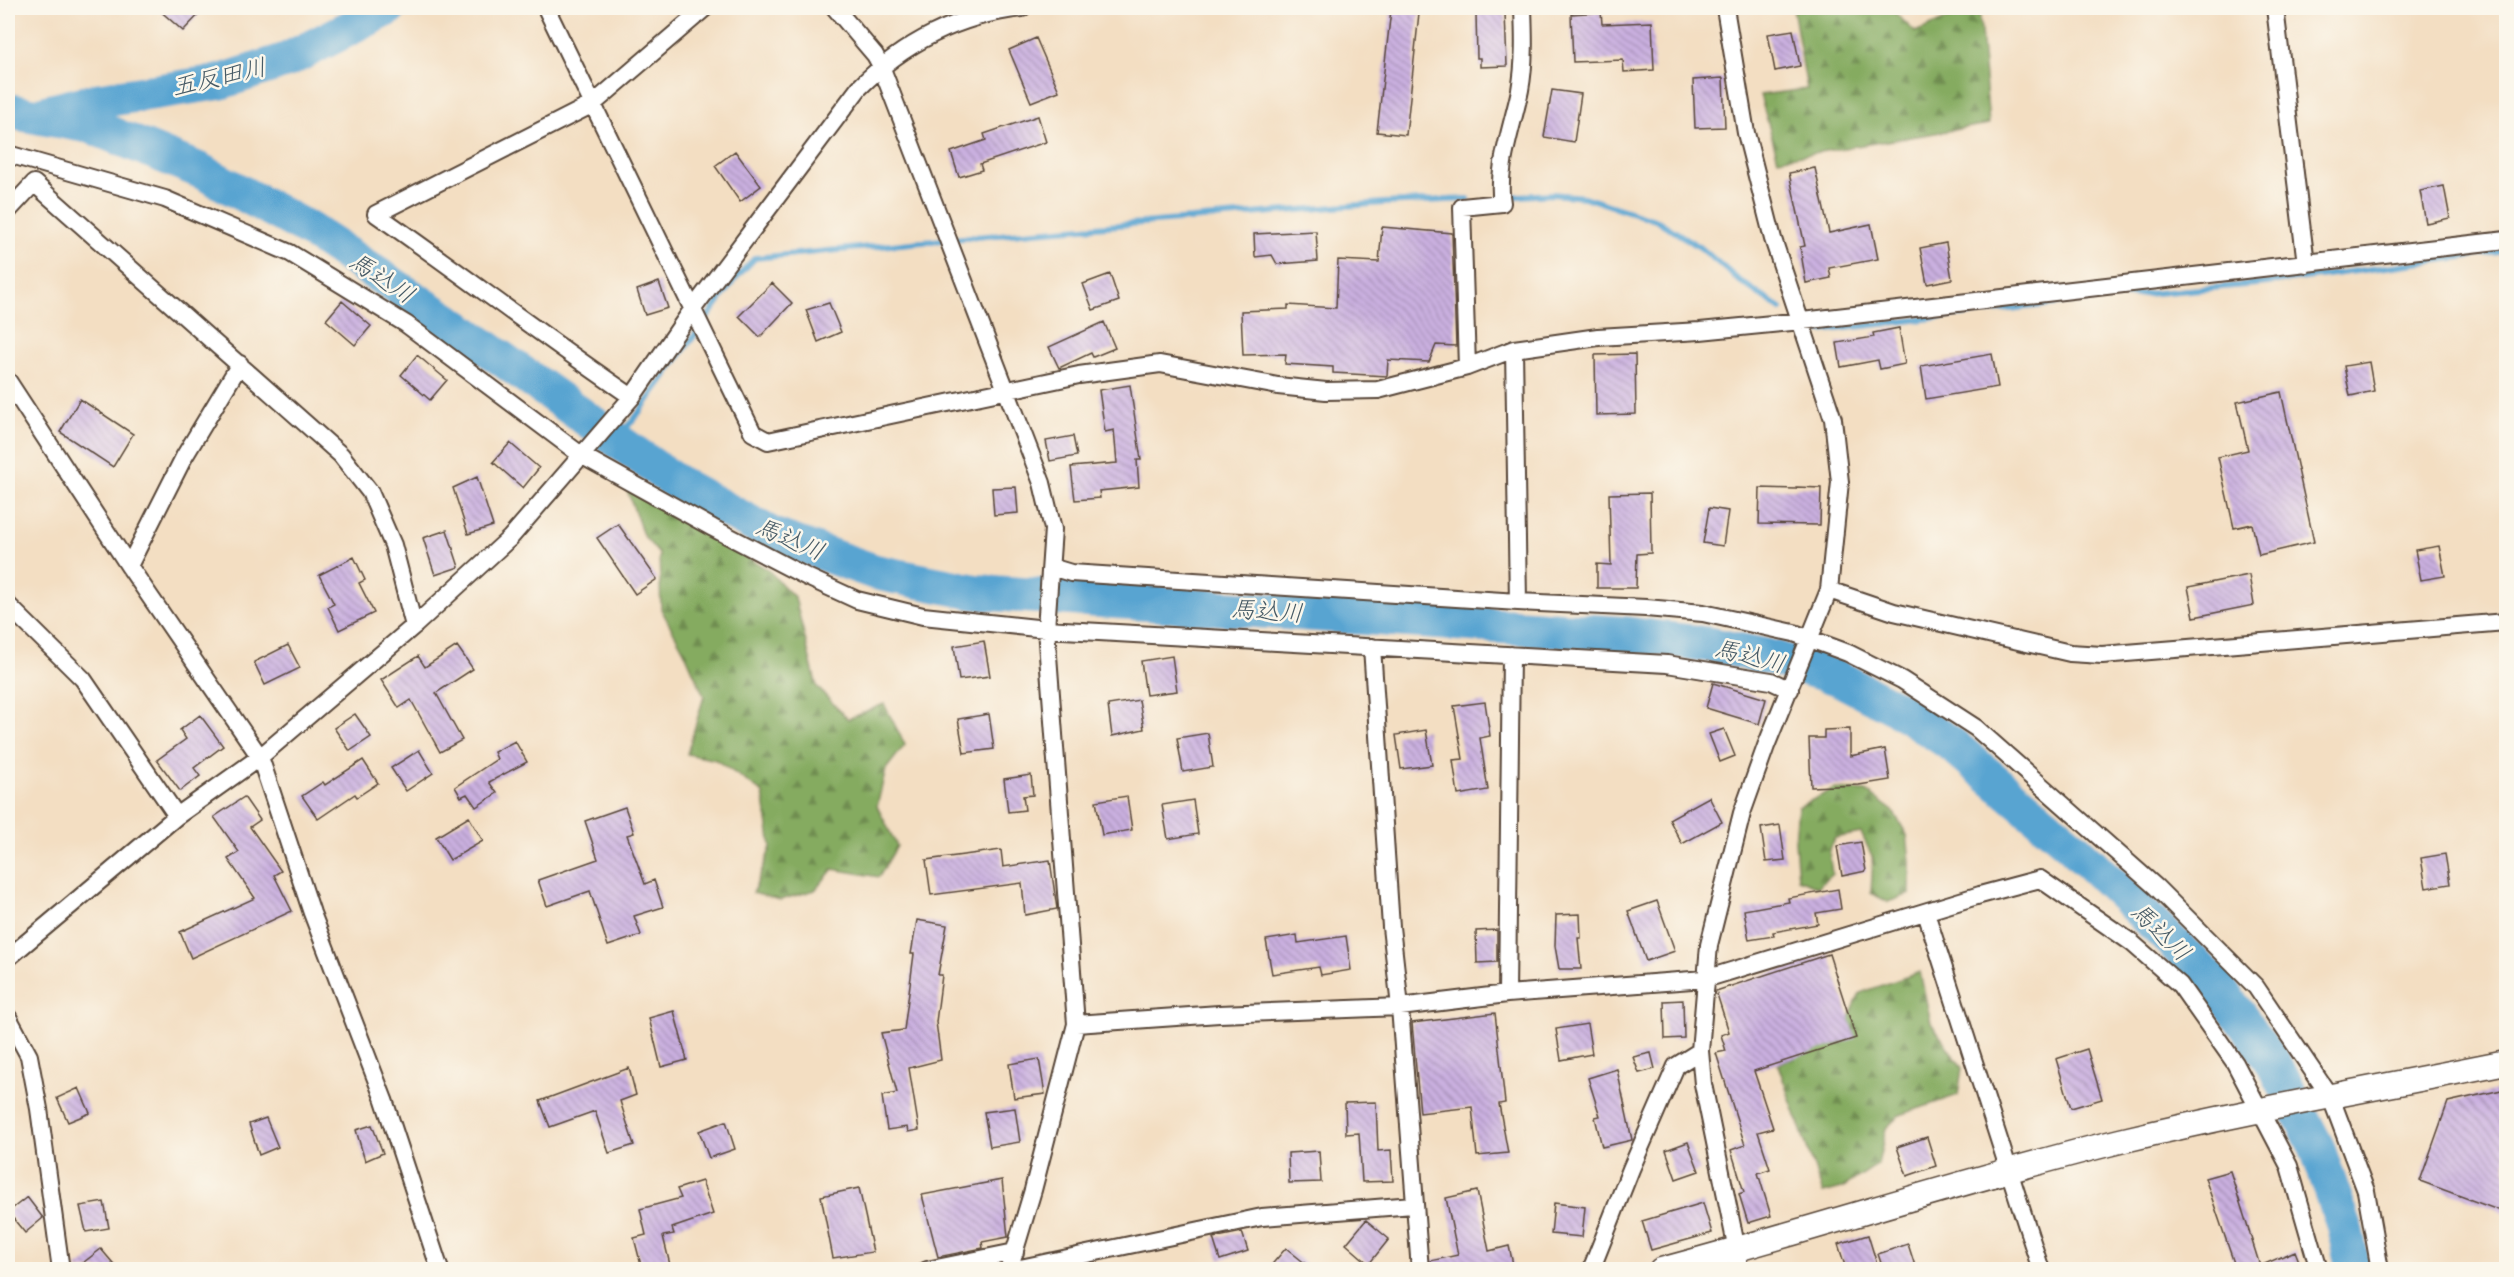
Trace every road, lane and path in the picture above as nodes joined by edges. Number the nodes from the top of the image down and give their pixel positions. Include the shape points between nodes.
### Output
1 (546, 8) edge
2 (705, 8) edge
3 (835, 8) edge
4 (1022, 8) edge
5 (1523, 8) edge
6 (1725, 8) edge
7 (2275, 8) edge
8 (881, 66) junction
9 (593, 104) junction
10 (8, 154) edge
11 (8, 211) edge
12 (2506, 240) edge
13 (2306, 264) junction
14 (694, 315) junction
15 (1802, 321) junction
16 (1514, 350) junction
17 (240, 364) junction
18 (1467, 367) junction
19 (8, 381) edge
20 (1007, 391) junction
21 (633, 397) junction
22 (584, 451) junction
23 (129, 566) junction
24 (1051, 570) junction
25 (1829, 590) junction
26 (1518, 602) junction
27 (8, 605) edge
28 (2506, 622) edge
29 (414, 626) junction
30 (1046, 629) junction
31 (1810, 642) junction
32 (1372, 646) junction
33 (1511, 655) junction
34 (1790, 690) junction
35 (260, 757) junction
36 (177, 816) junction
37 (1926, 913) junction
38 (8, 958) edge
39 (1705, 979) junction
40 (1507, 994) junction
41 (1400, 1007) junction
42 (8, 1017) edge
43 (1076, 1024) junction
44 (1700, 1051) junction
45 (2506, 1062) edge
46 (2326, 1099) junction
47 (2264, 1109) junction
48 (2010, 1171) junction
49 (1413, 1205) junction
50 (1014, 1252) junction
51 (1738, 1260) edge
52 (61, 1269) edge
53 (440, 1269) edge
54 (927, 1269) edge
55 (1010, 1269) edge
56 (1420, 1269) edge
57 (1591, 1269) edge
58 (1661, 1269) edge
59 (2041, 1269) edge
60 (2319, 1269) edge
61 (2380, 1269) edge

1 - 9 street
2 - 9 street
3 - 8 street
4 - 8 street via 998,10 952,25 916,42
5 - 18 street via 1520,87 1499,186 1502,203 1462,207
6 - 15 street via 1746,133 1773,239
7 - 13 street
8 - 14 street via 859,88
8 - 20 street
9 - 14 street
9 - 21 street via 376,214
10 - 22 street via 165,199 290,253 406,324
11 - 17 street via 34,183
12 - 13 street
13 - 15 street
14 - 20 street via 753,433 768,441
14 - 21 street
15 - 16 street via 1598,337
15 - 25 street via 1833,419 1840,482
16 - 18 street
16 - 26 street
17 - 23 street via 184,457
17 - 29 street via 341,455 370,492 393,545
18 - 20 street via 1378,390 1326,391 1160,364 1079,375
19 - 23 street
20 - 24 street via 1042,483 1053,529
21 - 22 street
22 - 29 street via 510,538
22 - 30 street via 713,528 857,600 924,616
23 - 35 street
24 - 26 street
24 - 30 street
25 - 28 street via 1894,612 2070,653 2102,655
25 - 31 street
26 - 31 street via 1703,614 1760,625
27 - 36 street via 83,679
29 - 35 street
30 - 32 street
30 - 43 street
31 - 34 street
31 - 46 street via 1848,653 1902,680 1976,728 2024,770 2156,887 2256,987
32 - 33 street
32 - 41 street
33 - 34 street via 1667,664 1771,681
33 - 40 street
34 - 39 street via 1742,813 1709,945
35 - 36 street
35 - 53 street via 312,913 384,1100
36 - 38 street
37 - 39 street
37 - 47 street via 2040,879 2132,943 2180,985
37 - 48 street
39 - 40 street
39 - 44 street
40 - 41 street
41 - 43 street
41 - 49 street
42 - 52 street via 29,1056
43 - 50 street
44 - 51 street via 1714,1147
44 - 57 street via 1676,1066
45 - 46 street
46 - 47 street
46 - 61 street via 2366,1191
47 - 48 street
47 - 60 street via 2289,1166
48 - 51 street
48 - 59 street
49 - 55 street via 1262,1217
49 - 56 street
50 - 54 street
50 - 55 street
51 - 58 street

